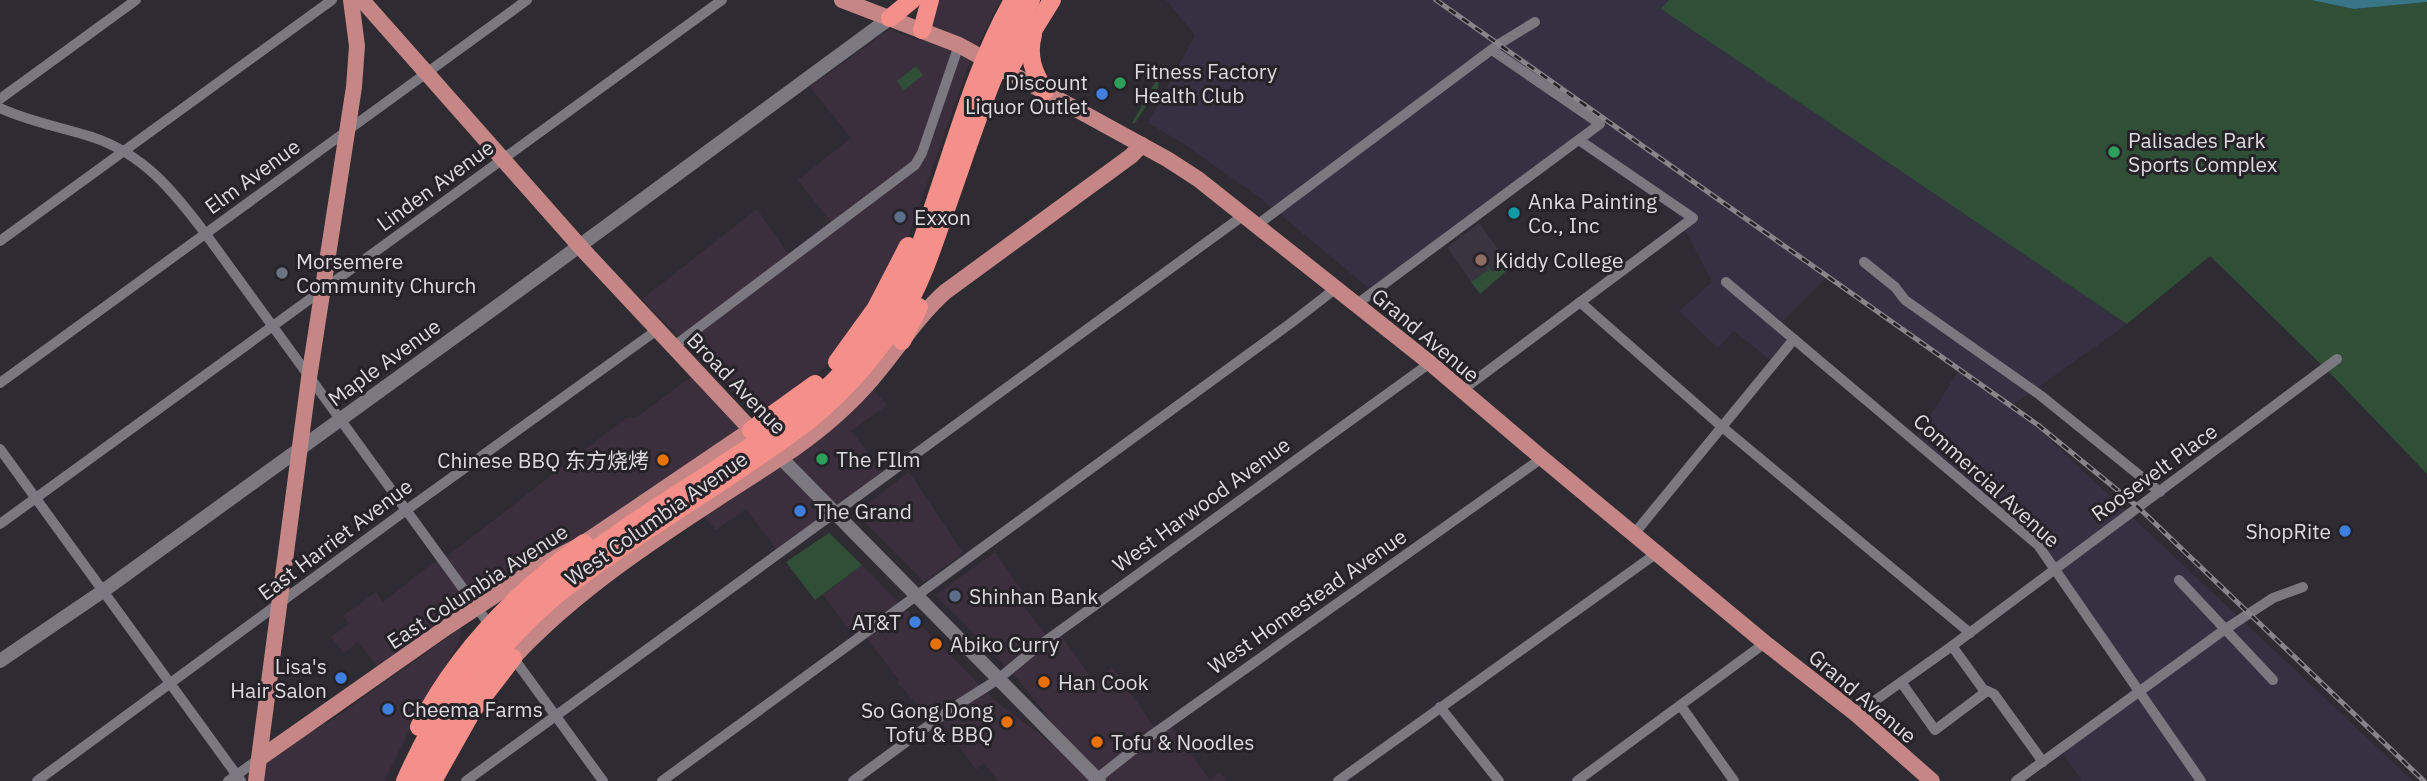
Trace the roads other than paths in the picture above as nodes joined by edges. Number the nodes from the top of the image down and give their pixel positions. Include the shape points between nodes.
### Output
1 (136, 0) edge
2 (332, 0) edge
3 (351, 0) edge
4 (362, 0) edge
5 (527, 0) edge
6 (722, 0) edge
7 (842, 0) edge
8 (912, 0) edge
9 (930, 0) edge
10 (1013, 0) edge
11 (1031, 0) edge
12 (1052, 0) edge
13 (890, 18) junction
14 (1535, 22) dead end
15 (1035, 29) junction
16 (922, 30) junction
17 (959, 45) junction
18 (1492, 50) junction
19 (428, 72) junction
20 (993, 74) junction
21 (1045, 91) junction
22 (0, 99) edge
23 (0, 108) edge
24 (348, 130) junction
25 (1578, 140) junction
26 (1142, 145) junction
27 (124, 151) junction
28 (503, 159) junction
29 (964, 164) junction
30 (946, 171) junction
31 (1250, 220) junction
32 (205, 233) junction
33 (0, 241) edge
34 (579, 246) junction
35 (1864, 262) dead end
36 (1726, 282) dead end
37 (1335, 289) junction
38 (323, 290) junction
39 (1580, 302) junction
40 (1357, 303) junction
41 (273, 326) junction
42 (657, 330) junction
43 (1794, 339) junction
44 (902, 341) junction
45 (673, 347) junction
46 (2337, 359) dead end
47 (1430, 363) junction
48 (309, 378) junction
49 (0, 383) edge
50 (1461, 391) junction
51 (340, 419) junction
52 (1721, 426) junction
53 (753, 432) junction
54 (300, 447) junction
55 (0, 449) edge
56 (778, 455) junction
57 (1542, 458) junction
58 (2160, 492) junction
59 (36, 498) junction
60 (405, 511) junction
61 (836, 514) junction
62 (0, 524) edge
63 (1634, 534) junction
64 (584, 543) junction
65 (1657, 553) junction
66 (2056, 569) junction
67 (2179, 580) dead end
68 (2303, 587) dead end
69 (103, 591) junction
70 (917, 596) junction
71 (280, 604) junction
72 (478, 608) junction
73 (491, 627) junction
74 (2224, 630) junction
75 (1970, 633) junction
76 (1765, 643) junction
77 (1952, 646) junction
78 (511, 655) junction
79 (0, 661) edge
80 (997, 680) junction
81 (2273, 680) dead end
82 (1901, 682) junction
83 (172, 683) junction
84 (1987, 691) junction
85 (2139, 692) junction
86 (1681, 706) junction
87 (1440, 707) junction
88 (1856, 713) junction
89 (555, 717) junction
90 (260, 758) junction
91 (2043, 762) junction
92 (236, 779) edge
93 (430, 780) edge
94 (1096, 780) edge
95 (37, 781) edge
96 (256, 781) edge
97 (393, 781) edge
98 (405, 781) edge
99 (466, 781) edge
100 (603, 781) edge
101 (662, 781) edge
102 (853, 781) edge
103 (1338, 781) edge
104 (1499, 781) edge
105 (1577, 781) edge
106 (1734, 781) edge
107 (1932, 781) edge
108 (2016, 781) edge
109 (2201, 781) edge

1 - 22 street
2 - 27 street
3 - 24 main road via 356,59
4 - 19 main road, Broad Avenue
5 - 19 street, Elm Avenue
6 - 28 street, Linden Avenue
7 - 13 main road, Grand Avenue
8 - 13 highway
9 - 16 highway
10 - 20 highway via 991,42
11 - 20 highway
12 - 15 highway
13 - 16 main road, Grand Avenue
13 - 34 street, Maple Avenue
14 - 18 street
15 - 20 highway
15 - 21 highway via 1031,60
16 - 17 main road, Grand Avenue
17 - 20 main road, Grand Avenue
17 - 45 street via 922,153 912,167
18 - 25 street via 1600,124
18 - 31 street
19 - 24 street, Elm Avenue
19 - 28 main road, Broad Avenue
20 - 21 main road, Grand Avenue
20 - 29 highway
20 - 30 highway
21 - 26 main road, Grand Avenue
23 - 27 street
24 - 32 street, Elm Avenue
24 - 38 main road
25 - 39 street via 1693,218
25 - 40 street
26 - 31 main road, Grand Avenue via 1198,179
26 - 44 main road, West Columbia Avenue via 945,292
27 - 32 street via 166,184
27 - 33 street
28 - 34 main road, Broad Avenue
28 - 38 street, Linden Avenue
29 - 44 highway via 936,267
29 - 93 highway via 910,299 859,373 806,423 595,565 539,611 502,650 449,723
30 - 53 highway via 859,334 810,388
30 - 98 highway via 904,285 854,360 788,421 592,552 535,598 463,679
31 - 37 main road, Grand Avenue
31 - 61 street
32 - 41 street
32 - 49 street, Elm Avenue
34 - 42 main road, Broad Avenue
34 - 51 street, Maple Avenue
35 - 58 street via 1905,300 2039,395
36 - 43 street, Commercial Avenue
37 - 40 main road, Grand Avenue
37 - 70 street
38 - 41 street, Linden Avenue
38 - 48 main road
39 - 50 street
39 - 52 street
40 - 47 main road, Grand Avenue
41 - 48 street
41 - 59 street, Linden Avenue
42 - 45 main road, Broad Avenue
42 - 60 street, East Harriet Avenue
43 - 52 street
43 - 66 street, Commercial Avenue via 2038,545
44 - 56 main road, West Columbia Avenue via 850,403 815,433
45 - 53 main road, Broad Avenue
46 - 58 street, Roosevelt Place
47 - 50 main road, Grand Avenue
47 - 80 street, West Harwood Avenue
48 - 51 street
48 - 54 main road
50 - 57 main road, Grand Avenue
51 - 54 street, Maple Avenue
51 - 60 street
52 - 63 street
52 - 75 street
53 - 56 main road, Broad Avenue
53 - 64 main road, East Columbia Avenue
54 - 69 street, Maple Avenue
54 - 71 main road
55 - 59 street
56 - 61 street, Broad Avenue
56 - 78 main road, West Columbia Avenue via 598,581
57 - 63 main road, Grand Avenue
57 - 94 street, West Homestead Avenue
58 - 66 street, Roosevelt Place
59 - 62 street, Linden Avenue
59 - 69 street
60 - 71 street, East Harriet Avenue
60 - 72 street
61 - 70 street, Broad Avenue
61 - 89 street
63 - 65 main road, Grand Avenue
64 - 72 main road, East Columbia Avenue via 541,565
64 - 73 highway via 529,586
65 - 76 main road, Grand Avenue
65 - 87 street
66 - 75 street, Roosevelt Place
66 - 85 street, Commercial Avenue
67 - 74 street
68 - 74 street via 2273,598
69 - 79 street, Maple Avenue
69 - 83 street
70 - 80 street, Broad Avenue
70 - 101 street
71 - 83 street, East Harriet Avenue
71 - 90 main road
72 - 73 street
72 - 90 main road, East Columbia Avenue
73 - 78 street
73 - 97 highway via 439,692
74 - 81 street
74 - 85 street
75 - 77 street, Roosevelt Place
76 - 86 street
76 - 88 main road, Grand Avenue
77 - 82 street, Roosevelt Place
77 - 84 street
78 - 89 street
78 - 93 highway
80 - 94 street, Broad Avenue
80 - 102 street, West Harwood Avenue
82 - 84 street via 1935,730
82 - 88 street, Roosevelt Place
83 - 92 street
83 - 95 street, East Harriet Avenue
84 - 91 street via 1994,694
85 - 91 street
85 - 109 street, Commercial Avenue
86 - 105 street
86 - 106 street
87 - 103 street
87 - 104 street
88 - 107 main road, Grand Avenue
89 - 99 street
89 - 100 street
90 - 92 street, East Columbia Avenue
90 - 96 main road
91 - 108 street

